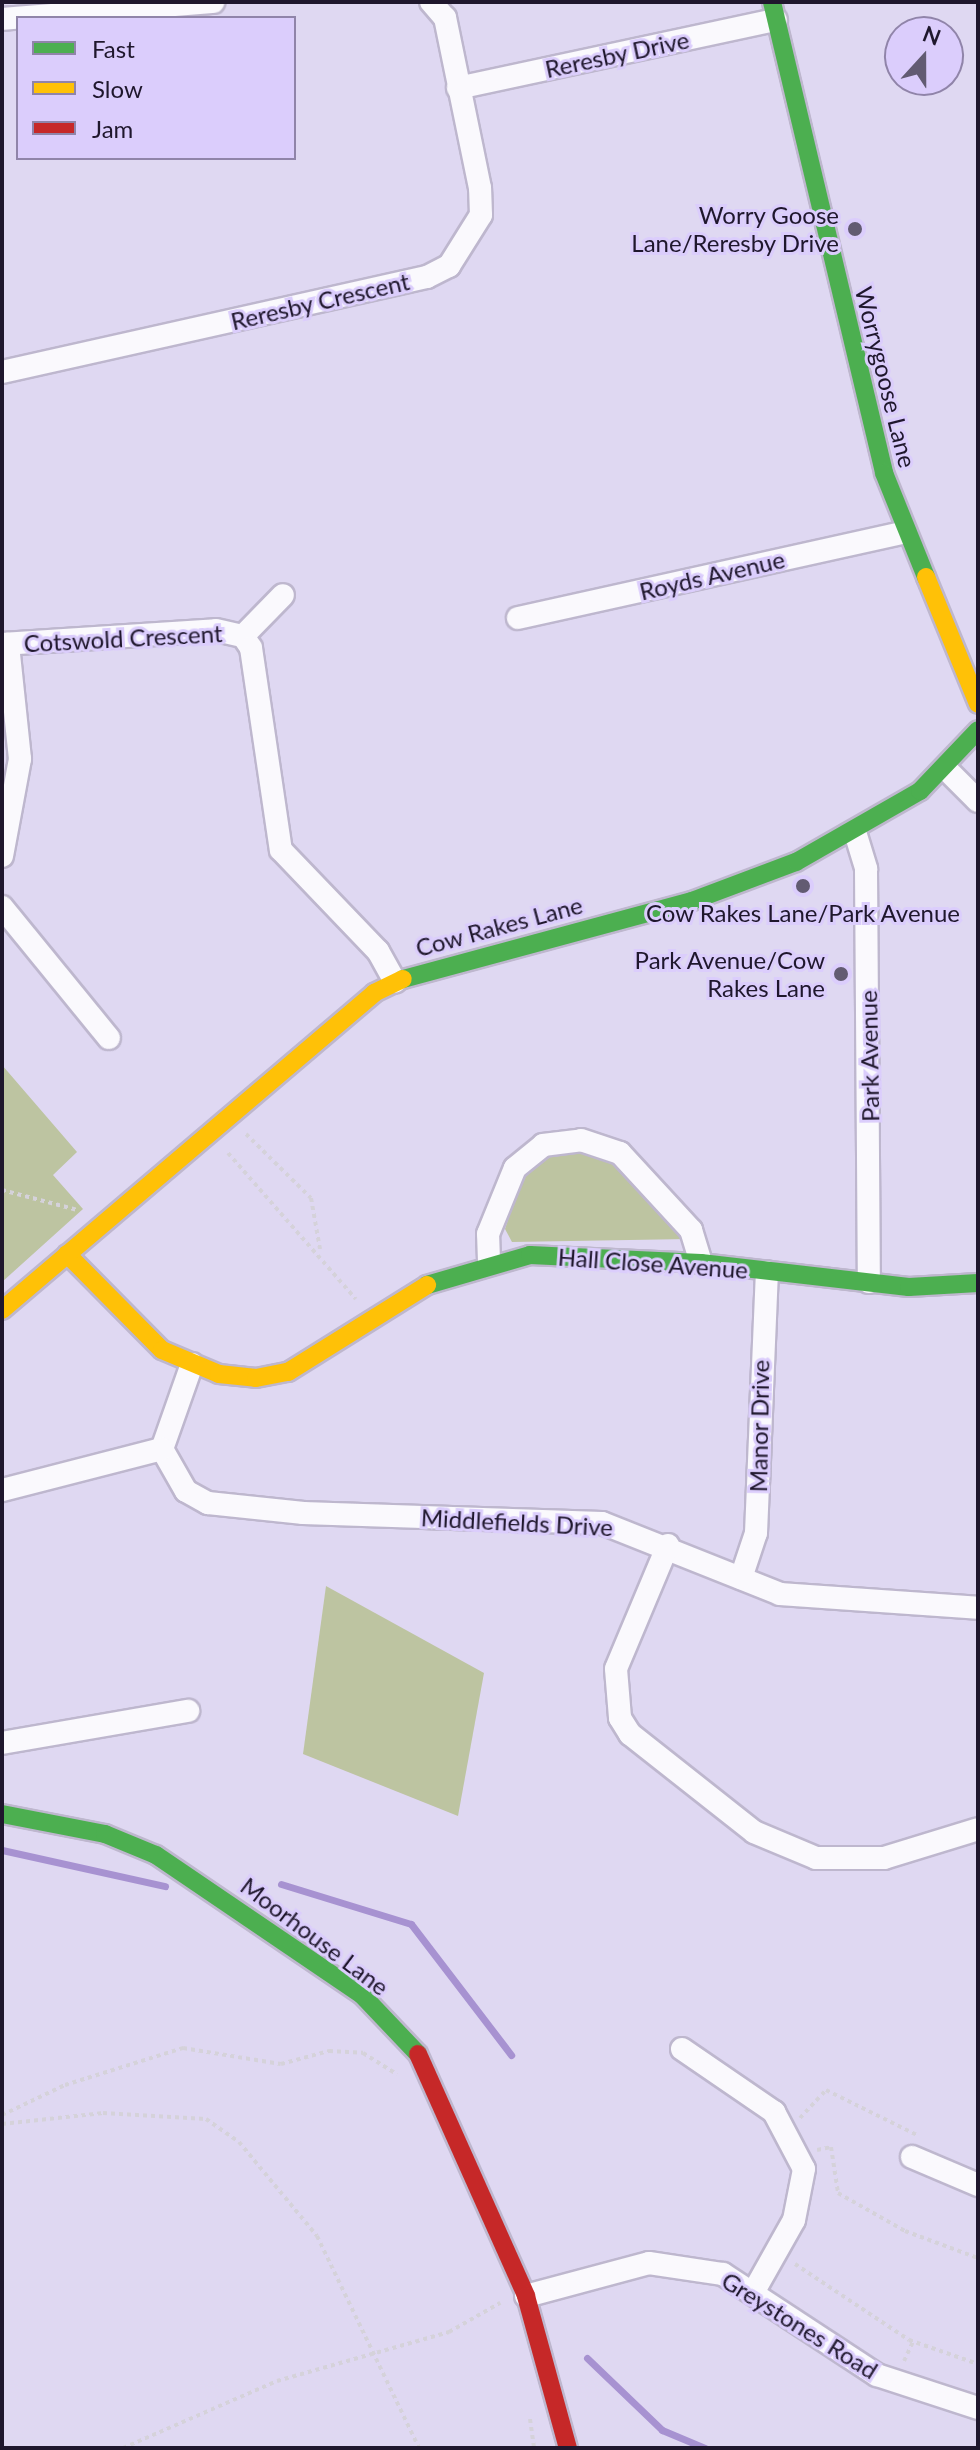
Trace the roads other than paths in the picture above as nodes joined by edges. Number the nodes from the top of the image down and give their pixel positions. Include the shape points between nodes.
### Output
1 (213, 2) edge
2 (431, 2) edge
3 (774, 11) edge
4 (39, 16) edge
5 (458, 88) junction
6 (2, 372) edge
7 (905, 532) junction
8 (283, 595) dead end
9 (518, 618) dead end
10 (243, 636) junction
11 (5, 644) edge
12 (978, 704) edge
13 (978, 730) edge
14 (946, 769) junction
15 (978, 801) edge
16 (855, 832) junction
17 (2, 856) edge
18 (2, 907) edge
19 (395, 982) junction
20 (109, 1038) dead end
21 (67, 1254) junction
22 (489, 1261) junction
23 (701, 1263) junction
24 (767, 1272) junction
25 (869, 1282) junction
26 (978, 1283) edge
27 (2, 1310) edge
28 (192, 1364) junction
29 (162, 1449) junction
30 (2, 1490) edge
31 (668, 1545) junction
32 (741, 1578) junction
33 (978, 1608) edge
34 (188, 1711) dead end
35 (2, 1743) edge
36 (2, 1814) edge
37 (978, 1829) edge
38 (682, 2049) dead end
39 (915, 2159) road end
40 (978, 2185) edge
41 (523, 2288) junction
42 (754, 2291) junction
43 (978, 2408) edge
44 (568, 2448) edge

1 - 4 street
2 - 5 street, Reresby Crescent via 445,18
3 - 5 street, Reresby Drive
3 - 7 street, Worrygoose Lane via 859,379
5 - 6 street, Reresby Crescent via 481,215 449,266 427,277
7 - 9 street, Royds Avenue
7 - 12 street, Worrygoose Lane
8 - 10 street, Cotswold Crescent
10 - 11 street, Cotswold Crescent via 216,630
10 - 19 street, Cotswold Crescent via 251,648 281,850 378,951
11 - 17 street via 20,759
13 - 14 street, Cow Rakes Lane
14 - 15 street
14 - 16 street, Cow Rakes Lane
16 - 19 street, Cow Rakes Lane via 707,896
16 - 25 street, Park Avenue via 866,869
18 - 20 street
19 - 21 street, Cow Rakes Lane via 351,1009
21 - 27 street, Cow Rakes Lane
21 - 28 street, Hall Close Avenue via 136,1329
22 - 23 street, Hall Close Avenue via 587,1254
22 - 23 street via 488,1234 515,1168 543,1145 581,1140 620,1153 691,1230
22 - 28 street, Hall Close Avenue via 427,1285 288,1372 256,1378
23 - 24 street, Hall Close Avenue
24 - 25 street, Hall Close Avenue
24 - 32 street, Manor Drive via 756,1533
25 - 26 street, Hall Close Avenue
28 - 29 street
29 - 30 street
29 - 31 street, Middlefields Drive via 186,1491 208,1503 303,1513 602,1523
31 - 32 street, Middlefields Drive
31 - 37 street via 616,1669 620,1718 630,1734 754,1832 816,1858 884,1858
32 - 33 street, Middlefields Drive via 826,1601
34 - 35 street
36 - 41 street, Moorhouse Lane via 105,1834 156,1855 362,1995 439,2088
38 - 42 street via 761,2100 799,2153 802,2197
39 - 40 street
41 - 42 street, Greystones Road via 649,2263 723,2274
41 - 44 street, Moorhouse Lane
42 - 43 street, Greystones Road via 877,2375

